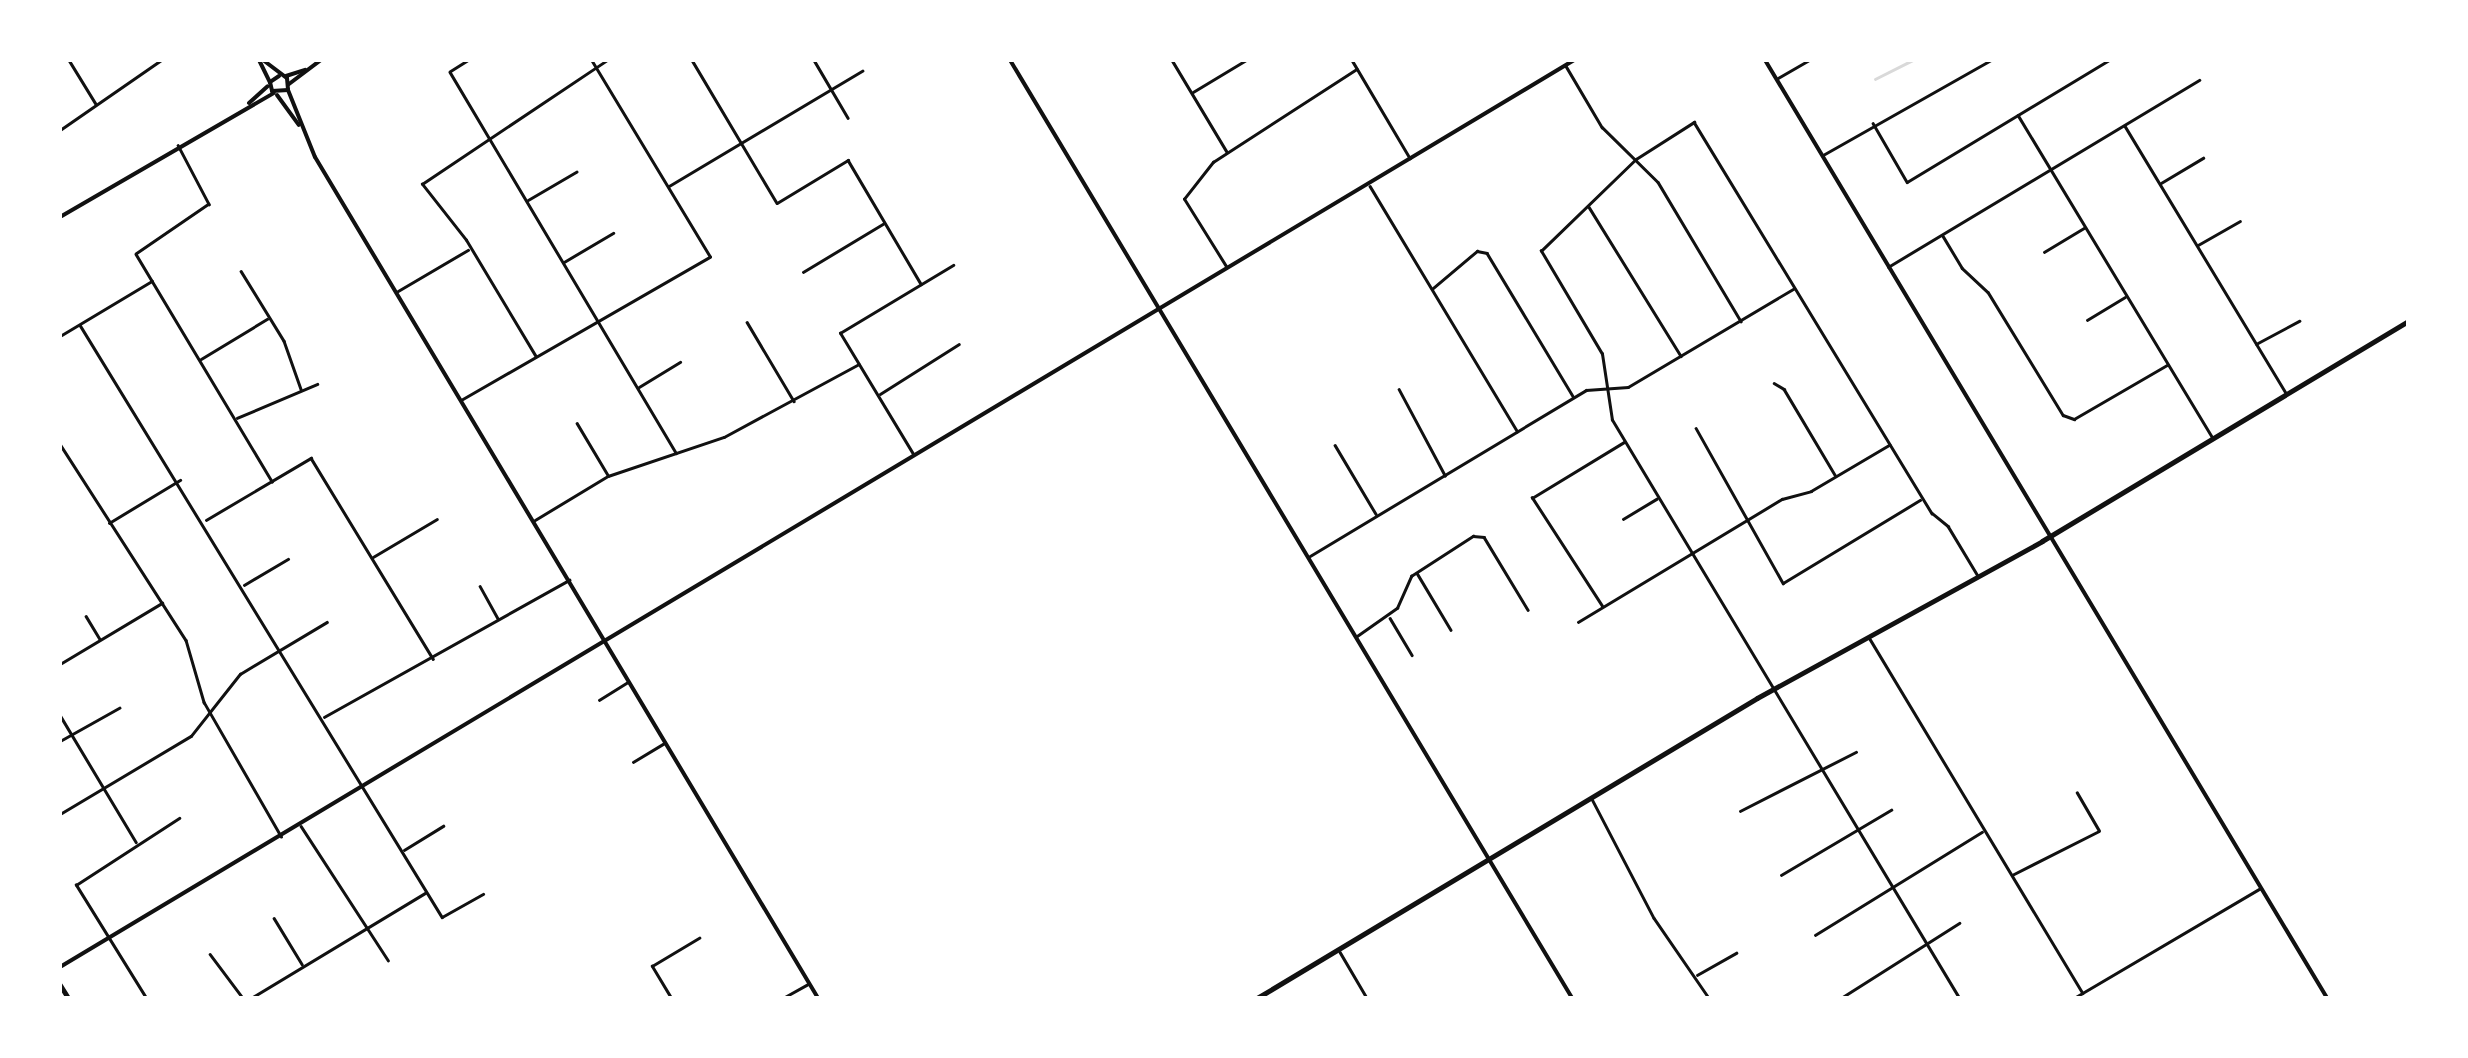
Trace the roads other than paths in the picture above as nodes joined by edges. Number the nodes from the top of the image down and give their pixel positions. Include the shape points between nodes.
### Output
1 (69, 60) edge
2 (161, 60) edge
3 (261, 60) edge
4 (321, 60) edge
5 (469, 60) edge
6 (591, 60) edge
7 (606, 60) edge
8 (692, 60) edge
9 (814, 60) edge
10 (1010, 60) edge
11 (1172, 60) edge
12 (1246, 60) edge
13 (1352, 60) edge
14 (1574, 60) edge
15 (1765, 60) edge
16 (1809, 60) edge
17 (1991, 60) edge
18 (2109, 60) edge
19 (1566, 65) junction
20 (595, 67) junction
21 (1357, 69) junction
22 (305, 70) junction
23 (862, 71) dead end
24 (282, 76) junction
25 (1776, 79) junction
26 (2199, 80) dead end
27 (270, 84) junction
28 (289, 87) junction
29 (831, 89) junction
30 (1192, 93) junction
31 (275, 94) junction
32 (97, 106) junction
33 (245, 106) junction
34 (2018, 115) junction
35 (848, 118) dead end
36 (1873, 123) junction
37 (2125, 124) junction
38 (60, 130) edge
39 (304, 132) junction
40 (491, 142) junction
41 (741, 142) junction
42 (178, 146) junction
43 (1228, 153) junction
44 (1822, 156) junction
45 (2203, 158) dead end
46 (1411, 159) junction
47 (1636, 159) junction
48 (2050, 169) junction
49 (576, 172) dead end
50 (2160, 184) junction
51 (1370, 185) junction
52 (667, 187) junction
53 (526, 201) junction
54 (1588, 206) junction
55 (60, 217) edge
56 (2240, 221) dead end
57 (885, 222) junction
58 (2086, 228) junction
59 (613, 233) dead end
60 (1942, 234) junction
61 (2197, 246) junction
62 (471, 248) junction
63 (2044, 252) dead end
64 (563, 263) junction
65 (952, 265) dead end
66 (1888, 267) junction
67 (1228, 269) junction
68 (241, 271) dead end
69 (803, 272) dead end
70 (152, 281) junction
71 (921, 284) junction
72 (1796, 287) junction
73 (1432, 290) junction
74 (396, 292) junction
75 (2127, 296) junction
76 (1160, 309) junction
77 (270, 318) junction
78 (1741, 320) junction
79 (2087, 320) dead end
80 (2299, 321) dead end
81 (2408, 321) edge
82 (747, 322) dead end
83 (600, 324) junction
84 (80, 325) junction
85 (60, 336) edge
86 (958, 344) dead end
87 (2255, 344) junction
88 (1681, 356) junction
89 (537, 358) junction
90 (200, 360) junction
91 (680, 362) dead end
92 (859, 364) junction
93 (2168, 365) junction
94 (1774, 383) dead end
95 (317, 384) dead end
96 (1606, 387) junction
97 (638, 388) junction
98 (1399, 388) dead end
99 (301, 389) junction
100 (2286, 394) junction
101 (877, 395) junction
102 (1574, 397) junction
103 (461, 400) junction
104 (795, 402) junction
105 (236, 419) junction
106 (577, 422) dead end
107 (1696, 428) dead end
108 (1517, 431) junction
109 (2213, 438) junction
110 (1624, 442) junction
111 (60, 444) edge
112 (1890, 444) junction
113 (1335, 446) dead end
114 (62, 450) edge
115 (676, 453) junction
116 (914, 455) junction
117 (1445, 475) junction
118 (608, 476) junction
119 (1836, 476) junction
120 (180, 480) junction
121 (272, 481) junction
122 (1658, 498) junction
123 (1923, 498) junction
124 (1377, 516) junction
125 (438, 519) dead end
126 (1623, 519) dead end
127 (204, 521) junction
128 (534, 521) junction
129 (1746, 521) junction
130 (108, 524) junction
131 (2050, 536) junction
132 (1691, 554) junction
133 (1308, 557) junction
134 (372, 558) junction
135 (288, 559) dead end
136 (1416, 572) junction
137 (1978, 578) junction
138 (570, 580) junction
139 (243, 586) junction
140 (480, 586) dead end
141 (163, 602) junction
142 (1602, 607) junction
143 (1528, 610) dead end
144 (86, 616) dead end
145 (1389, 616) junction
146 (499, 620) junction
147 (327, 622) dead end
148 (1578, 622) dead end
149 (1451, 630) dead end
150 (1356, 637) junction
151 (1869, 638) junction
152 (100, 640) junction
153 (607, 642) junction
154 (282, 651) junction
155 (1412, 655) dead end
156 (433, 659) junction
157 (60, 664) edge
158 (630, 681) junction
159 (1773, 689) junction
160 (599, 700) dead end
161 (119, 708) dead end
162 (209, 713) junction
163 (60, 715) edge
164 (322, 718) junction
165 (71, 734) junction
166 (60, 740) edge
167 (666, 742) junction
168 (1856, 752) dead end
169 (634, 762) dead end
170 (1823, 772) junction
171 (104, 788) junction
172 (364, 788) junction
173 (2077, 793) dead end
174 (1591, 798) junction
175 (1891, 810) dead end
176 (1740, 811) dead end
177 (60, 814) edge
178 (179, 818) dead end
179 (300, 824) junction
180 (443, 826) dead end
181 (1859, 830) junction
182 (1984, 831) junction
183 (281, 836) junction
184 (137, 843) junction
185 (402, 851) junction
186 (1488, 859) junction
187 (1781, 876) dead end
188 (2011, 876) junction
189 (1893, 887) junction
190 (2260, 888) junction
191 (427, 892) junction
192 (482, 894) dead end
193 (274, 918) dead end
194 (1960, 923) dead end
195 (368, 928) junction
196 (1815, 935) dead end
197 (109, 938) junction
198 (699, 938) dead end
199 (1928, 946) junction
200 (1338, 949) junction
201 (1736, 952) dead end
202 (210, 954) dead end
203 (388, 960) dead end
204 (304, 966) junction
205 (60, 967) edge
206 (1696, 976) junction
207 (809, 983) junction
208 (60, 986) edge
209 (2083, 993) junction
210 (68, 998) edge
211 (146, 998) edge
212 (243, 998) edge
213 (251, 998) edge
214 (671, 998) edge
215 (783, 998) edge
216 (818, 998) edge
217 (1257, 998) edge
218 (1367, 998) edge
219 (1572, 998) edge
220 (1709, 998) edge
221 (1841, 998) edge
222 (1959, 998) edge
223 (2074, 998) edge
224 (2327, 998) edge

1 - 32 street
2 - 32 street
3 - 24 street
3 - 27 street
4 - 22 street
5 - 40 street via 450,72
6 - 20 street
7 - 20 street
8 - 41 street
9 - 29 street
10 - 76 street
11 - 30 street
12 - 30 street
13 - 21 street
14 - 19 street
15 - 25 street
16 - 25 street
17 - 36 street
18 - 34 street
19 - 46 street
19 - 47 street via 1602,127
20 - 40 street
20 - 52 street
21 - 43 street
21 - 46 street
22 - 24 street
22 - 28 street
23 - 29 street
24 - 27 street
24 - 28 street
25 - 44 street
26 - 37 street
27 - 31 street
27 - 33 street
28 - 31 street
28 - 39 street
29 - 35 street
29 - 41 street
30 - 43 street
31 - 33 street
31 - 39 street
32 - 38 street
33 - 42 street
34 - 36 street via 1907,182
34 - 48 street
36 - 44 street
37 - 48 street
37 - 50 street
39 - 74 street
40 - 53 street
40 - 62 street via 422,184
41 - 52 street
41 - 57 street via 777,202 848,160
42 - 55 street
42 - 70 street via 209,204 136,254
43 - 67 street via 1184,199
44 - 66 street
45 - 50 street
46 - 51 street
47 - 54 street
47 - 72 street via 1694,122
47 - 78 street via 1658,182
48 - 58 street
48 - 60 street
49 - 53 street
50 - 61 street
51 - 67 street
51 - 73 street
52 - 83 street via 710,257
53 - 64 street
54 - 88 street
54 - 96 street via 1541,251 1602,354
56 - 61 street
57 - 69 street
57 - 71 street
58 - 63 street
58 - 75 street
59 - 64 street
60 - 66 street
60 - 93 street via 1962,268 1988,292 2062,415 2074,419
61 - 87 street
62 - 74 street
62 - 89 street
64 - 83 street
65 - 71 street
66 - 131 street
67 - 76 street
68 - 77 street
70 - 84 street
70 - 90 street
71 - 92 street via 840,333
72 - 78 street
72 - 112 street
73 - 102 street via 1477,251 1487,253
73 - 108 street
74 - 103 street
75 - 79 street
75 - 93 street
76 - 116 street
76 - 133 street
77 - 90 street
77 - 99 street
78 - 88 street
80 - 87 street
81 - 100 main road
82 - 104 street
83 - 89 street
83 - 97 street
84 - 85 street
84 - 120 street
86 - 101 street
87 - 100 street
88 - 96 street via 1628,387
89 - 103 street
90 - 105 street
91 - 97 street
92 - 101 street
92 - 104 street
93 - 109 street
94 - 119 street
95 - 99 street
96 - 102 street
96 - 110 street
97 - 115 street
98 - 117 street
99 - 105 street
100 - 109 main road
101 - 116 street
102 - 108 street
103 - 128 street
104 - 115 street
105 - 121 street
106 - 118 street
107 - 129 street
108 - 117 street
109 - 131 main road
110 - 122 street
110 - 142 street via 1532,498
111 - 114 street
112 - 119 street
112 - 123 street
113 - 124 street
114 - 130 street
115 - 118 street
116 - 153 street
117 - 124 street
118 - 128 street
119 - 129 street
120 - 127 street
120 - 130 street
121 - 127 street
121 - 134 street via 312,458
122 - 126 street
122 - 132 street
123 - 129 street via 1784,583
123 - 137 street
124 - 133 street
125 - 134 street
127 - 139 street
128 - 138 street
129 - 132 street
130 - 141 street via 130,546
131 - 137 main road
131 - 190 street
132 - 142 street
132 - 159 street
133 - 150 street
134 - 156 street
135 - 139 street
136 - 143 street via 1479,535
136 - 145 street
136 - 149 street
137 - 151 main road
138 - 146 street
138 - 153 street
139 - 154 street
140 - 146 street
141 - 152 street
141 - 162 street via 186,640
142 - 148 street
144 - 152 street
145 - 150 street
145 - 155 street
146 - 156 street
147 - 154 street
150 - 186 street
151 - 159 main road
151 - 182 street
152 - 157 street
153 - 158 street
153 - 172 street
154 - 162 street via 240,674
154 - 164 street
156 - 164 street via 409,664
158 - 160 street
158 - 167 street
159 - 170 street
159 - 174 main road
161 - 165 street
162 - 171 street via 191,736
162 - 183 street
163 - 165 street
164 - 172 street
165 - 166 street
165 - 171 street
167 - 169 street
167 - 207 street
168 - 170 street
170 - 176 street
170 - 181 street
171 - 177 street
171 - 184 street
172 - 179 street
172 - 185 street
173 - 188 street via 2098,831
174 - 186 main road
174 - 206 street via 1654,918
175 - 181 street
178 - 184 street
179 - 183 street
179 - 195 street
180 - 185 street
181 - 187 street
181 - 189 street
182 - 188 street
182 - 189 street
183 - 197 street
184 - 197 street via 78,878
185 - 191 street
186 - 200 main road
186 - 219 street
188 - 209 street
189 - 196 street
189 - 199 street
190 - 209 street
190 - 224 street
191 - 192 street via 442,917
191 - 195 street
193 - 204 street
194 - 199 street
195 - 203 street
195 - 204 street
197 - 205 street
197 - 211 street
198 - 214 street via 652,966
199 - 221 street
199 - 222 street
200 - 217 main road
200 - 218 street
201 - 206 street
202 - 212 street
204 - 213 street
206 - 220 street
207 - 215 street
207 - 216 street
208 - 210 main road
209 - 223 street

